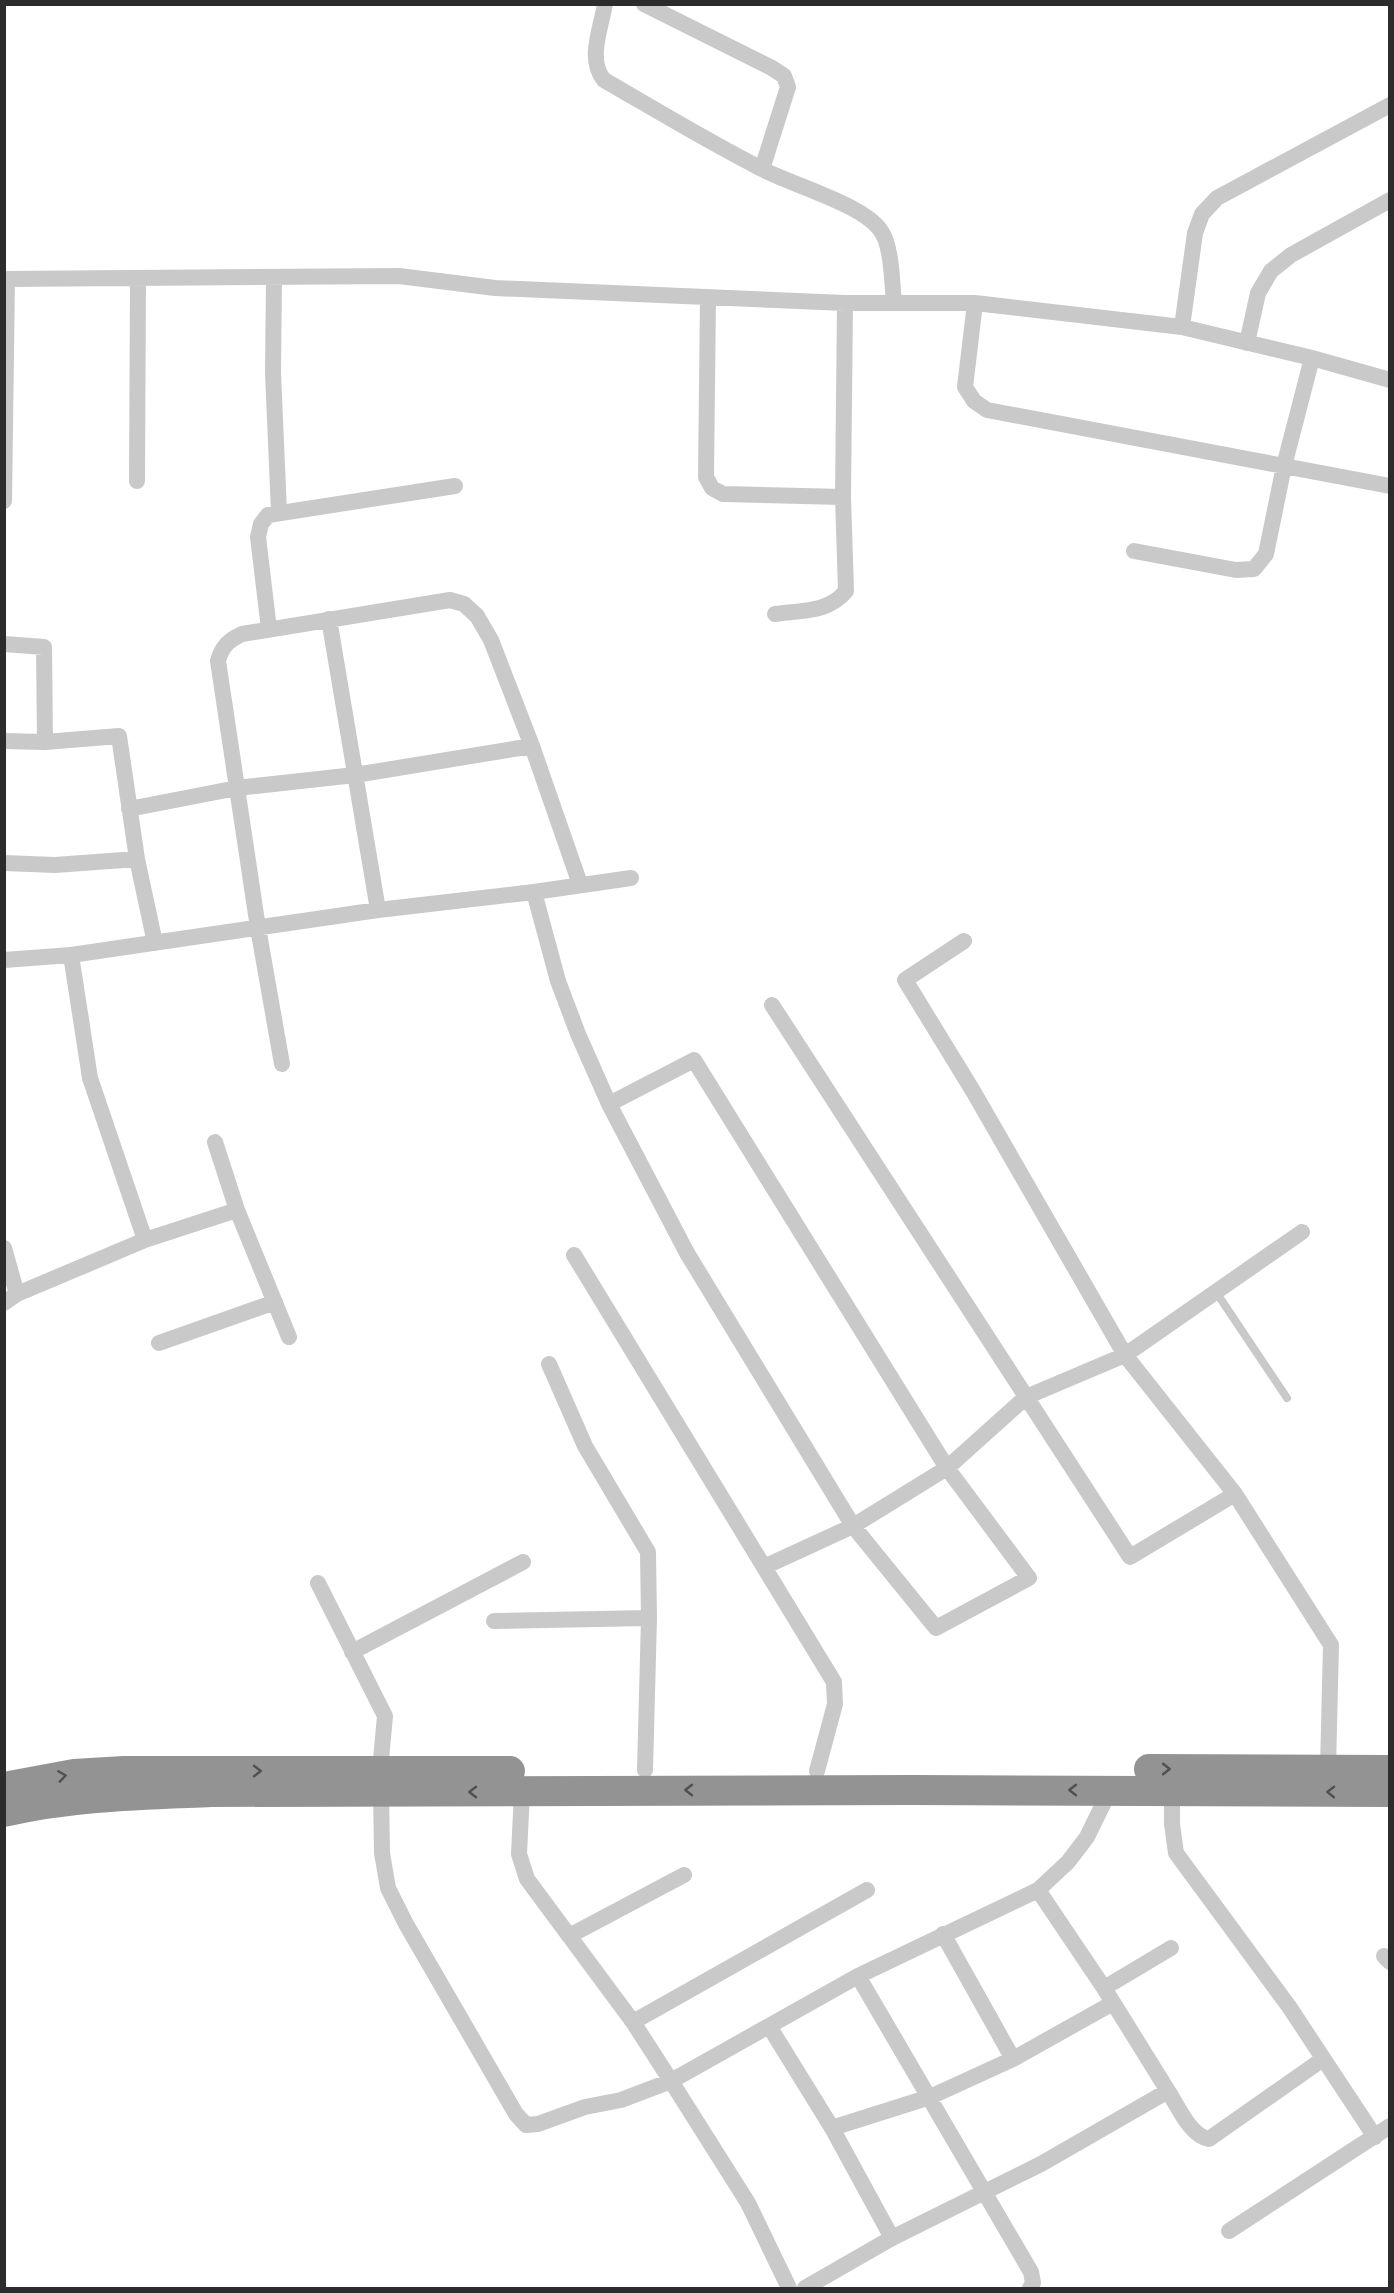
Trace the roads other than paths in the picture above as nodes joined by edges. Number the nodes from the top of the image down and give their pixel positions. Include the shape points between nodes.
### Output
1 (605, 4) edge
2 (644, 4) edge
3 (1389, 105) edge
4 (762, 169) junction
5 (1389, 200) edge
6 (274, 277) junction
7 (5, 279) edge
8 (138, 279) junction
9 (708, 297) junction
10 (845, 303) junction
11 (894, 303) junction
12 (975, 303) junction
13 (1182, 327) junction
14 (1247, 343) junction
15 (1312, 358) junction
16 (1389, 380) edge
17 (1284, 466) junction
18 (137, 481) dead end
19 (454, 486) dead end
20 (1389, 486) edge
21 (843, 496) junction
22 (4, 501) edge
23 (279, 512) junction
24 (1134, 551) dead end
25 (776, 614) dead end
26 (329, 619) junction
27 (269, 629) junction
28 (4, 644) edge
29 (4, 741) edge
30 (45, 742) junction
31 (532, 746) junction
32 (355, 775) junction
33 (237, 788) junction
34 (129, 809) junction
35 (137, 859) junction
36 (4, 863) edge
37 (631, 878) dead end
38 (580, 884) junction
39 (534, 892) junction
40 (378, 910) junction
41 (258, 928) junction
42 (964, 941) dead end
43 (155, 943) junction
44 (71, 955) junction
45 (4, 960) edge
46 (772, 1005) dead end
47 (282, 1064) dead end
48 (609, 1104) junction
49 (214, 1142) dead end
50 (237, 1210) junction
51 (1302, 1232) dead end
52 (145, 1240) junction
53 (4, 1248) edge
54 (574, 1255) dead end
55 (1216, 1292) junction
56 (11, 1298) edge
57 (275, 1302) junction
58 (289, 1337) dead end
59 (159, 1343) dead end
60 (1125, 1355) junction
61 (549, 1364) dead end
62 (1026, 1397) junction
63 (1287, 1398) dead end
64 (947, 1468) junction
65 (1235, 1494) junction
66 (853, 1526) junction
67 (523, 1562) dead end
68 (764, 1567) junction
69 (318, 1583) dead end
70 (649, 1618) junction
71 (494, 1621) dead end
72 (352, 1652) junction
73 (1328, 1768) junction
74 (645, 1770) junction
75 (1389, 1770) edge
76 (817, 1771) junction
77 (381, 1781) junction
78 (4, 1787) edge
79 (1110, 1790) junction
80 (1172, 1790) junction
81 (522, 1792) junction
82 (1389, 1792) edge
83 (4, 1812) edge
84 (684, 1875) dead end
85 (867, 1890) dead end
86 (1038, 1890) junction
87 (943, 1934) junction
88 (569, 1936) junction
89 (1171, 1948) dead end
90 (858, 1977) junction
91 (1104, 1989) junction
92 (1113, 2003) junction
93 (633, 2022) junction
94 (769, 2026) junction
95 (1013, 2059) junction
96 (1323, 2059) junction
97 (671, 2080) junction
98 (1168, 2091) junction
99 (930, 2097) junction
100 (1389, 2126) edge
101 (832, 2128) junction
102 (1375, 2137) junction
103 (986, 2193) junction
104 (1229, 2231) dead end
105 (892, 2238) junction
106 (789, 2289) edge
107 (805, 2289) edge
108 (1030, 2289) edge

1 - 4 street via 594,61 604,80
2 - 4 street via 784,76 788,87
3 - 13 street via 1217,198 1202,214
4 - 11 street via 870,219 882,232 887,246
5 - 14 street via 1271,271 1258,293
6 - 8 street
6 - 9 street via 399,276 495,288
6 - 23 street via 273,373
7 - 8 street
7 - 22 street
8 - 18 street
9 - 10 street
9 - 21 street via 706,477 712,488 723,494
10 - 11 street
10 - 21 street
11 - 12 street
12 - 13 street
12 - 17 street via 965,387 974,401 987,410
13 - 14 street
14 - 15 street
15 - 16 street
15 - 17 street
17 - 20 street
17 - 24 street via 1266,554 1254,569 1236,570
19 - 23 street
21 - 25 street via 846,591 828,607
23 - 27 street via 268,515 258,537
26 - 27 street
26 - 31 street via 450,600 464,604 477,616 491,640
26 - 32 street
27 - 33 street via 231,639 222,648 218,661
28 - 30 street via 44,646
29 - 30 street
30 - 34 street via 119,736
31 - 32 street
31 - 38 street
32 - 33 street
32 - 40 street
33 - 34 street
33 - 41 street
34 - 35 street
35 - 36 street via 55,865
35 - 43 street
37 - 38 street
38 - 39 street
39 - 40 street
39 - 48 street via 558,981
40 - 41 street
41 - 43 street
41 - 47 street
42 - 60 street via 905,980 974,1091
43 - 44 street
44 - 45 street
44 - 52 street via 90,1078
46 - 62 street
48 - 64 street via 694,1060
48 - 66 street via 687,1253
49 - 50 street
50 - 52 street
50 - 57 street
51 - 55 street
52 - 56 street
53 - 56 street
54 - 68 street
55 - 60 street
55 - 63 lane
57 - 58 street
57 - 59 street
60 - 62 street
60 - 65 street
61 - 70 street via 585,1446 648,1552
62 - 64 street
62 - 65 street via 1130,1557
64 - 66 street
64 - 66 street via 1029,1578 936,1628
65 - 73 street via 1330,1645
66 - 68 street
67 - 72 street
68 - 76 street via 834,1682 835,1704
69 - 72 street
70 - 71 street
70 - 74 street
72 - 77 street via 385,1716
73 - 75 highway
76 -> 73 highway
74 - 76 highway
74 - 77 highway
78 -> 77 highway via 74,1774 124,1771
81 -> 77 highway
77 - 83 highway via 106,1796
77 - 97 street via 382,1853 388,1888 516,2114 526,2125 621,2100
79 - 80 highway
79 -> 81 highway
79 - 86 street via 1087,1837 1068,1862
82 -> 80 highway
80 - 96 street via 1176,1852
81 - 88 street via 519,1854 527,1879
84 - 88 street
85 - 93 street
86 - 87 street
86 - 91 street
87 - 90 street
87 - 95 street
88 - 93 street
89 - 91 street
90 - 94 street
90 - 99 street
91 - 92 street
92 - 95 street
92 - 98 street
93 - 97 street
94 - 97 street
94 - 101 street
95 - 99 street
96 - 98 street via 1209,2139 1194,2131
96 - 102 street
97 - 106 street via 748,2203
98 - 103 street
99 - 101 street
99 - 103 street
100 - 102 street
101 - 105 street
102 - 104 street
103 - 105 street
103 - 108 street via 1031,2272
105 - 107 street

